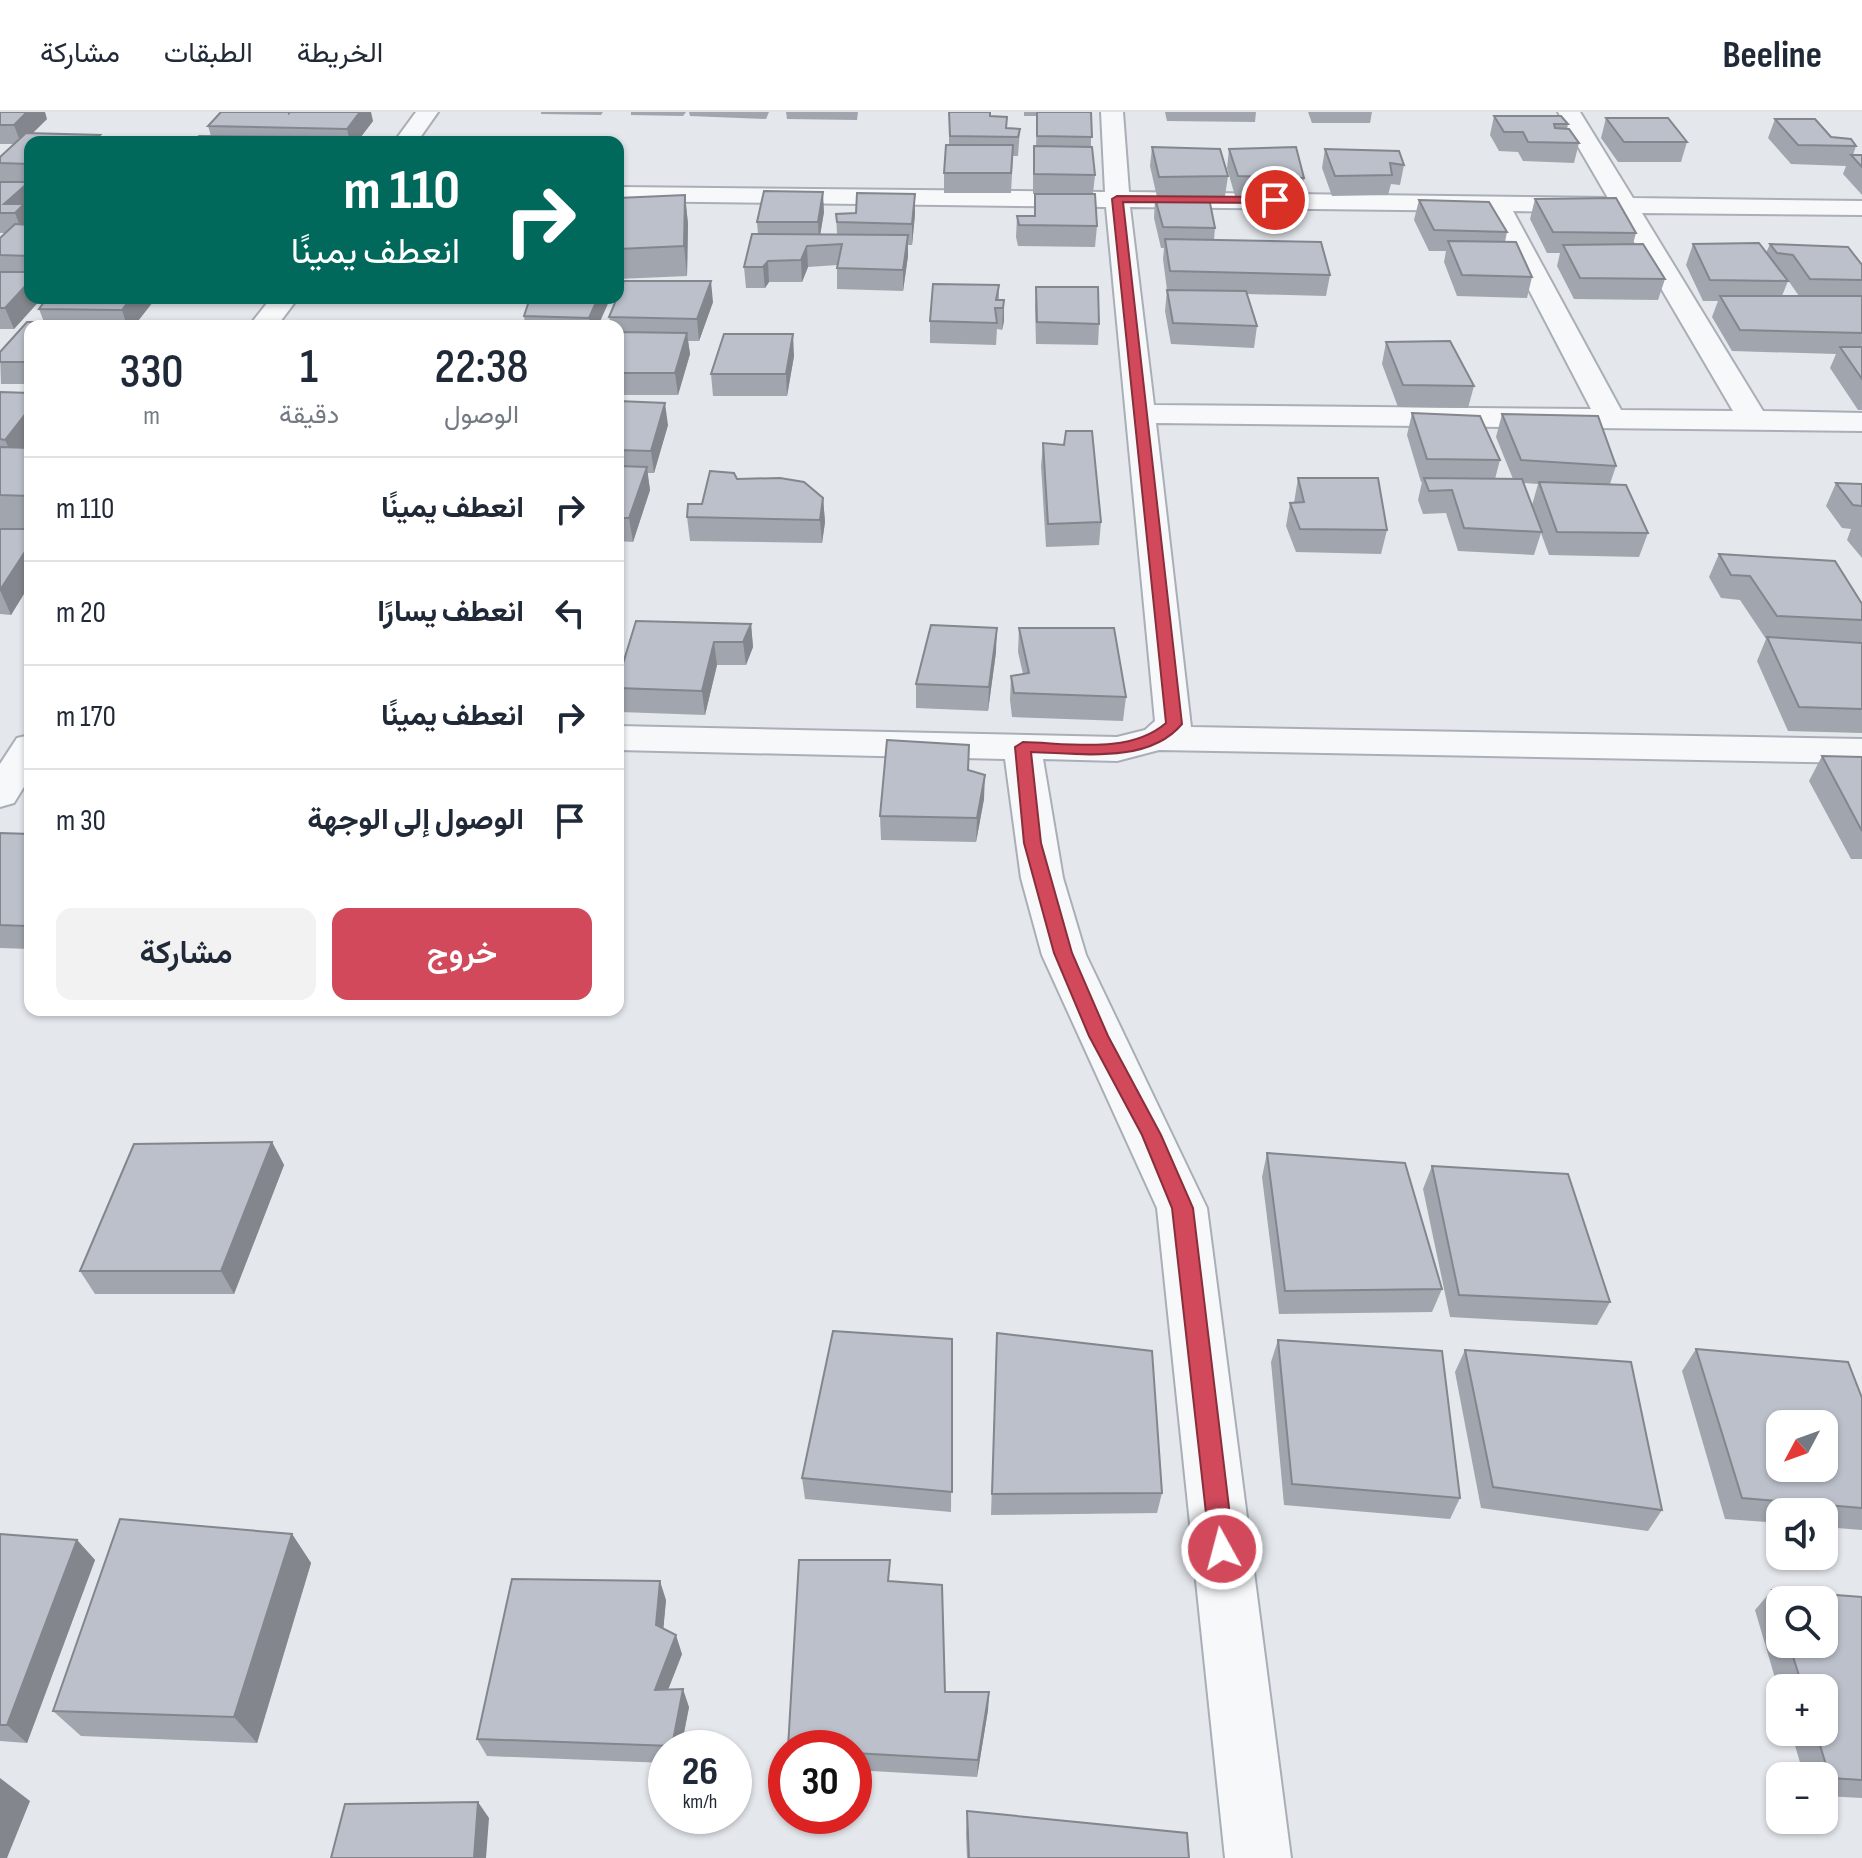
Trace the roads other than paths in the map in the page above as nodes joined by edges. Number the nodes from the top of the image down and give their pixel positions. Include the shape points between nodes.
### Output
1 (427, 112) edge
2 (1112, 112) edge
3 (1569, 112) edge
4 (409, 136) edge
5 (624, 194) edge
6 (1117, 199) junction
7 (1496, 203) junction
8 (1623, 204) junction
9 (1862, 208) edge
10 (280, 304) edge
11 (268, 320) edge
12 (1140, 414) junction
13 (1611, 419) junction
14 (1753, 420) junction
15 (1862, 422) edge
16 (624, 738) edge
17 (1158, 738) junction
18 (1023, 747) junction
19 (1862, 751) edge
20 (24, 756) edge
21 (0, 794) edge
22 (1258, 1858) edge

1 - 4 street
2 - 6 street
3 - 8 street
5 - 6 street
6 - 7 street
6 - 12 street
7 - 8 street
7 - 13 street
8 - 9 street
8 - 14 street
10 - 11 street
12 - 13 street
12 - 17 street via 1174,724
13 - 14 street
14 - 15 street
16 - 18 street
17 - 18 street via 1117,749
17 - 19 street
18 - 22 street via 1032,843 1063,953 1182,1208
20 - 21 street

